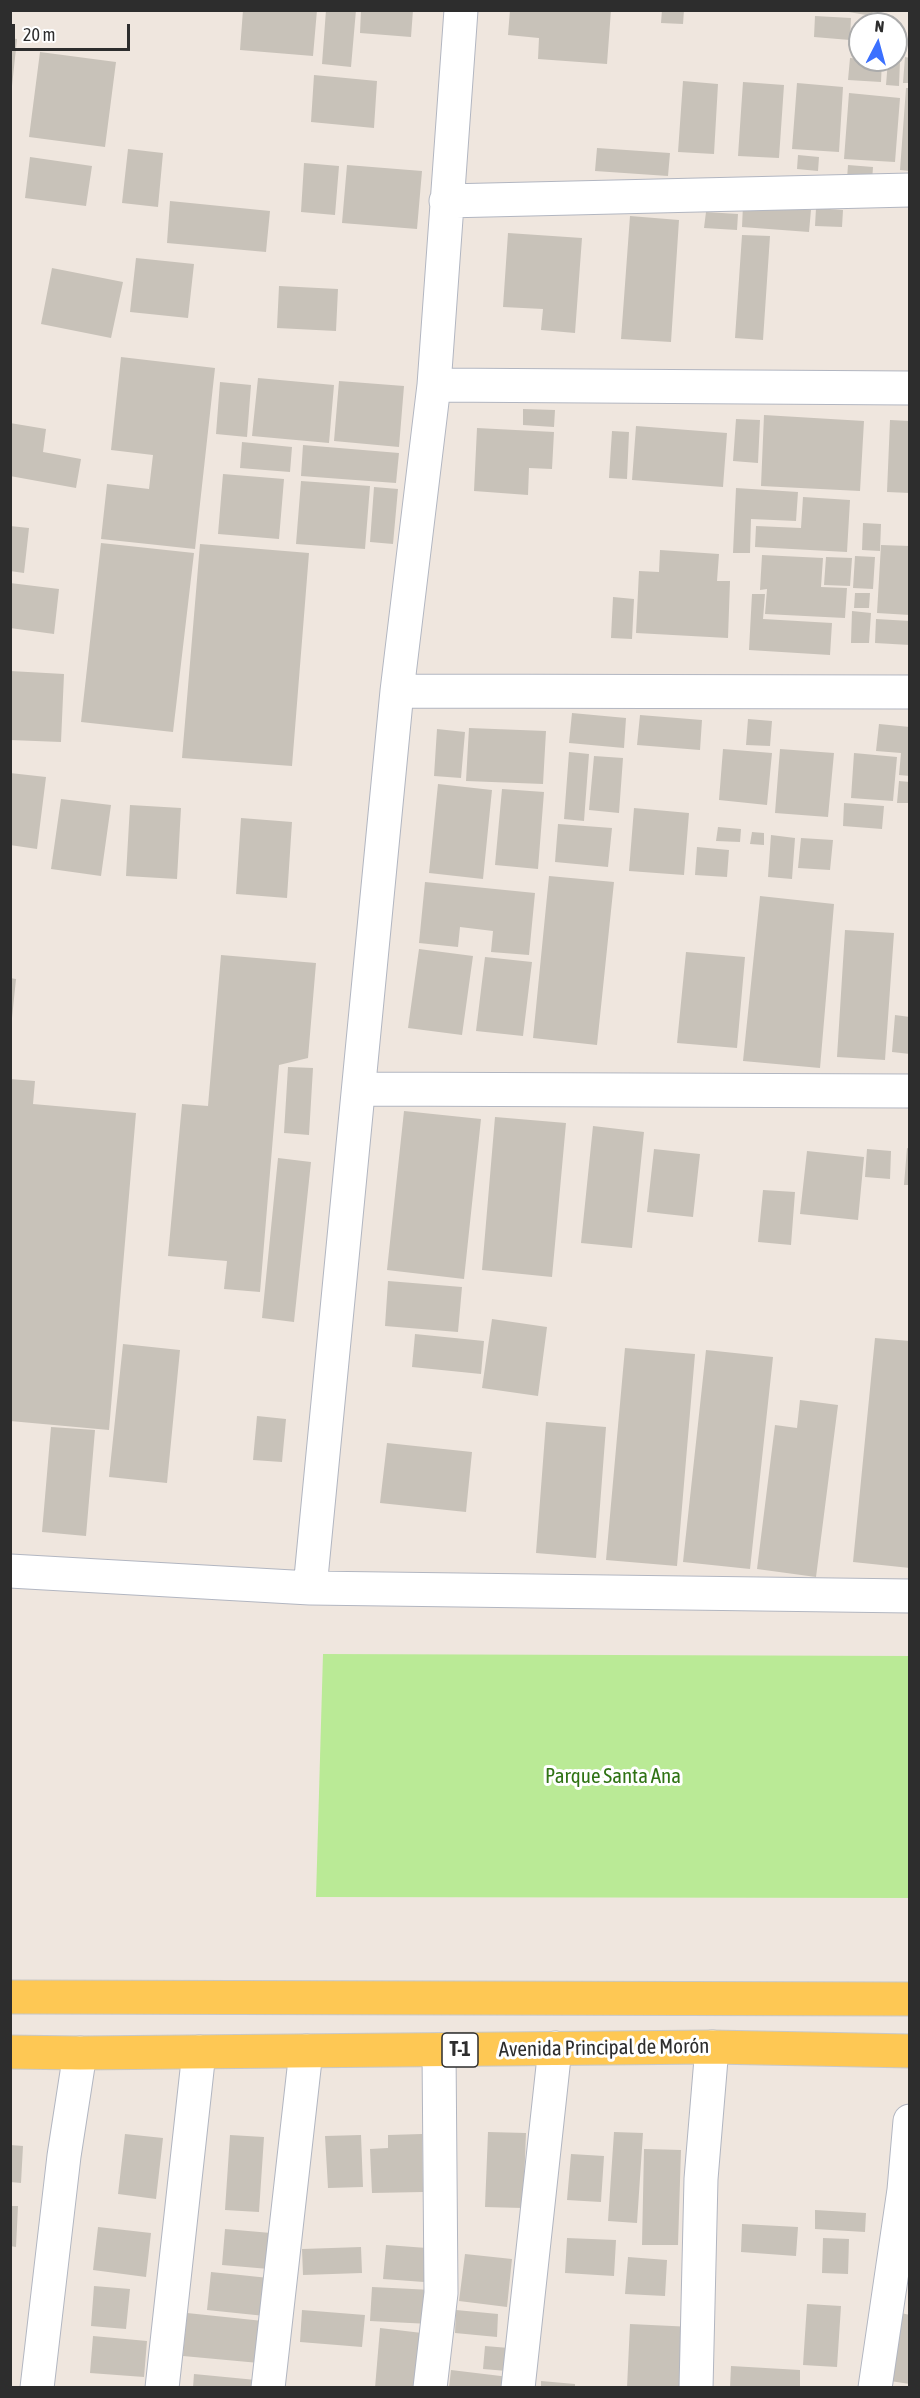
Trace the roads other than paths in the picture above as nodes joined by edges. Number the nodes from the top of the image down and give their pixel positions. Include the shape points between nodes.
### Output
1 (460, 10) edge
2 (909, 190) edge
3 (446, 201) junction
4 (434, 385) junction
5 (909, 388) edge
6 (397, 691) junction
7 (909, 692) edge
8 (360, 1089) junction
9 (909, 1091) edge
10 (10, 1571) edge
11 (310, 1588) junction
12 (909, 1596) edge
13 (10, 1997) edge
14 (909, 1999) edge
15 (712, 2047) junction
16 (555, 2048) junction
17 (439, 2050) junction
18 (306, 2051) junction
19 (909, 2051) edge
20 (10, 2052) edge
21 (199, 2052) junction
22 (80, 2053) junction
23 (909, 2121) edge
24 (37, 2388) edge
25 (162, 2388) edge
26 (268, 2388) edge
27 (430, 2388) edge
28 (518, 2388) edge
29 (696, 2388) edge
30 (875, 2388) edge

1 - 3 street
2 - 3 street
3 - 4 street
4 - 5 street
4 - 6 street
6 - 7 street
6 - 8 street
8 - 9 street
8 - 11 street
10 - 11 street
11 - 12 street
13 - 14 main road
15 - 16 main road, Avenida Principal de Morón / T-1
15 - 19 main road, Avenida Principal de Morón / T-1
15 - 29 street via 701,2179
16 - 17 main road, Avenida Principal de Morón / T-1
16 - 28 street
17 - 18 main road, Avenida Principal de Morón / T-1
17 - 27 street via 441,2293
18 - 21 main road, Avenida Principal de Morón / T-1
18 - 26 street
20 - 22 main road, Avenida Principal de Morón / T-1
21 - 22 main road, Avenida Principal de Morón / T-1
21 - 25 street
22 - 24 street
23 - 30 street via 904,2190

